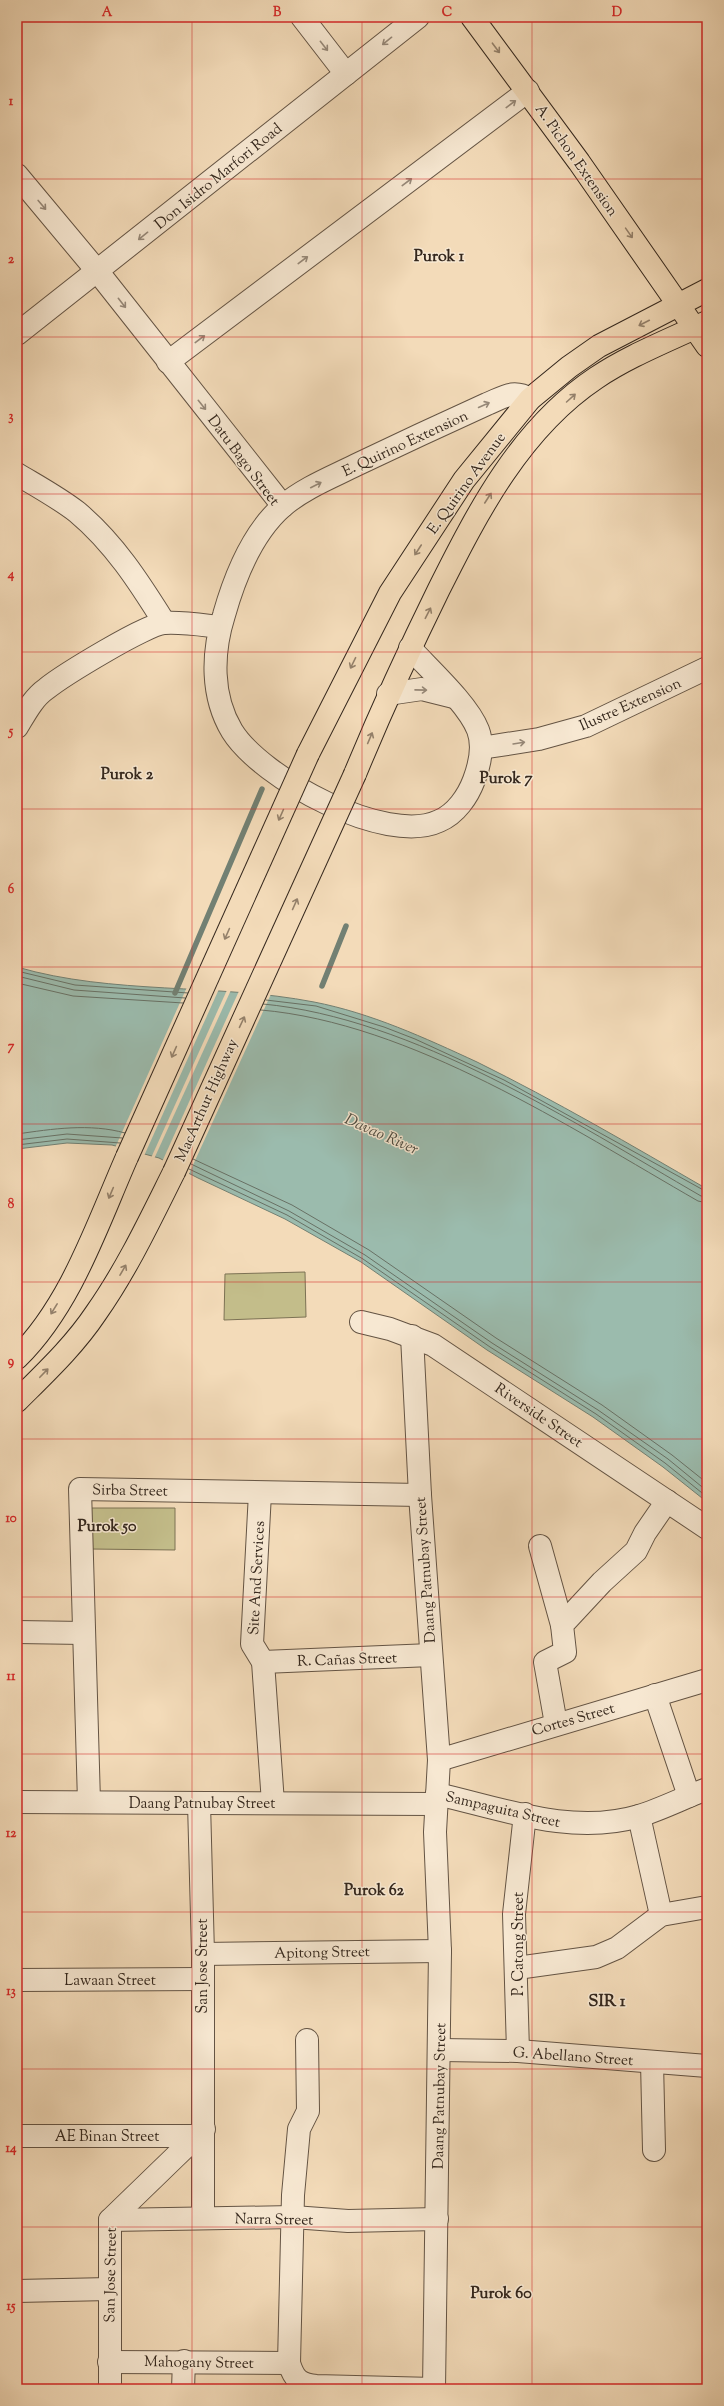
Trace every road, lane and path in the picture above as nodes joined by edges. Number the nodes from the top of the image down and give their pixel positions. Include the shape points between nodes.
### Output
1 (302, 17) edge
2 (418, 17) edge
3 (472, 17) edge
4 (346, 74) junction
5 (528, 91) junction
6 (17, 175) edge
7 (98, 272) junction
8 (707, 290) edge
9 (679, 305) junction
10 (701, 325) edge
11 (17, 334) edge
12 (707, 346) edge
13 (168, 362) junction
14 (530, 399) junction
15 (17, 474) edge
16 (283, 506) junction
17 (164, 622) junction
18 (220, 627) junction
19 (410, 648) junction
20 (707, 668) edge
21 (388, 694) junction
22 (454, 696) junction
23 (17, 727) edge
24 (481, 748) junction
25 (355, 774) joint
26 (361, 1322) dead end
27 (412, 1336) junction
28 (17, 1358) edge
29 (17, 1401) edge
30 (260, 1494) junction
31 (420, 1496) junction
32 (667, 1501) junction
33 (707, 1528) edge
34 (540, 1546) dead end
35 (562, 1625) junction
36 (17, 1632) edge
37 (84, 1633) junction
38 (431, 1655) junction
39 (264, 1662) junction
40 (707, 1680) edge
41 (656, 1695) junction
42 (556, 1724) junction
43 (439, 1760) junction
44 (698, 1792) edge
45 (437, 1799) junction
46 (17, 1802) edge
47 (89, 1802) junction
48 (199, 1803) junction
49 (273, 1803) junction
50 (525, 1814) junction
51 (639, 1816) junction
52 (707, 1907) edge
53 (661, 1915) junction
54 (440, 1951) junction
55 (204, 1954) junction
56 (517, 1968) junction
57 (17, 1980) edge
58 (203, 1980) junction
59 (307, 2040) dead end
60 (440, 2050) junction
61 (518, 2051) junction
62 (652, 2062) junction
63 (707, 2066) edge
64 (201, 2133) junction
65 (17, 2136) edge
66 (654, 2150) dead end
67 (203, 2218) junction
68 (293, 2218) junction
69 (437, 2219) junction
70 (110, 2220) junction
71 (109, 2289) junction
72 (17, 2291) edge
73 (184, 2361) junction
74 (109, 2362) junction
75 (289, 2363) junction
76 (110, 2389) edge
77 (183, 2389) edge
78 (434, 2389) edge

1 -> 4 street
2 -> 4 street, Don Isidro Marfori Road
3 -> 5 main road, A. Pichon Extension
4 -> 7 street, Don Isidro Marfori Road
5 -> 9 main road, A. Pichon Extension
13 -> 5 street
6 -> 7 street, Datu Bago Street
7 - 11 street, Don Isidro Marfori Road
7 -> 13 street, Datu Bago Street
8 - 9 main road, E. Quirino Avenue
9 - 10 main road, A. Pichon Extension
9 -> 14 main road, E. Quirino Avenue via 599,346 568,367
10 - 12 main road, A. Pichon Extension
19 -> 10 main road, E. Quirino Avenue via 487,499 513,460 546,422 572,396 596,378
13 -> 16 street, Datu Bago Street
16 -> 14 street, E. Quirino Extension via 313,486 487,404 514,393 520,393
14 -> 28 main road, E. Quirino Avenue, bridge via 464,480 390,593 308,754 76,1273 47,1321
15 - 17 street via 76,512 108,542 135,576
16 - 18 street, Datu Bago Street via 262,530 249,552 230,595
17 - 18 street
17 - 23 street via 90,660 45,689 27,710
18 - 24 street, Datu Bago Street via 215,666 216,682 221,706 231,730 248,753 262,765 330,803 365,818 395,825 415,827 439,821 456,809 471,789
19 - 21 main road, E. Quirino Avenue
19 - 22 street
24 -> 20 street, Ilustre Extension via 539,739 586,726
21 -> 22 street via 422,690
25 -> 21 main road, E. Quirino Avenue
22 - 24 street via 476,725
29 -> 25 main road, MacArthur Highway, bridge via 76,1340 124,1270 174,1172
26 - 27 street, Riverside Street
27 - 31 street, Daang Patnubay Street
27 - 32 street, Riverside Street via 433,1345 467,1366
30 - 31 street, Sirba Street
30 - 37 street, Sirba Street via 80,1489
30 - 39 street, Site And Services via 252,1644
31 - 38 street, Daang Patnubay Street
32 - 33 street, Riverside Street
32 - 35 street via 636,1551 602,1582
34 - 35 street
35 - 42 street via 565,1652 545,1662
36 - 37 street
37 - 47 street, Sirba Street
38 - 39 street, R. Cañas Street
38 - 43 street, Daang Patnubay Street
39 - 49 street
40 - 41 street, Cortes Street
41 - 42 street, Cortes Street
41 - 44 street
42 - 43 street, Cortes Street
43 - 45 street, Daang Patnubay Street
44 - 51 street, Sampaguita Street
45 - 49 street, Daang Patnubay Street
45 - 50 street, Sampaguita Street
45 - 54 street, Daang Patnubay Street via 435,1832
46 - 47 street, Daang Patnubay Street
47 - 48 street, Daang Patnubay Street
48 - 49 street, Daang Patnubay Street
48 - 55 street, San Jose Street
50 - 51 street, Sampaguita Street via 550,1822 576,1824 608,1822
50 - 56 street, P. Catong Street via 514,1914
51 - 53 street
52 - 53 street
53 - 56 street via 617,1948 596,1957
54 - 55 street, Apitong Street
54 - 60 street, Daang Patnubay Street
55 - 58 street, San Jose Street
56 - 61 street, P. Catong Street
57 - 58 street, Lawaan Street
58 - 64 street, San Jose Street
59 - 68 street via 308,2111 300,2129
60 - 61 street, G. Abellano Street
60 - 69 street, Daang Patnubay Street
61 - 62 street, G. Abellano Street
62 - 63 street, G. Abellano Street
62 - 66 street
64 - 65 street, AE Binan Street
64 - 67 street, San Jose Street
64 - 70 street, San Jose Street
67 - 68 street, Narra Street
67 - 70 street, Narra Street
68 - 69 street, Narra Street via 348,2221
68 - 75 street
69 - 78 street, Daang Patnubay Street
70 - 71 street, San Jose Street
71 - 72 street
71 - 74 street, San Jose Street
73 - 74 street, Mahogany Street
73 - 75 street, Mahogany Street
73 - 77 street
74 - 76 street, San Jose Street
75 - 78 street via 297,2381 305,2385

